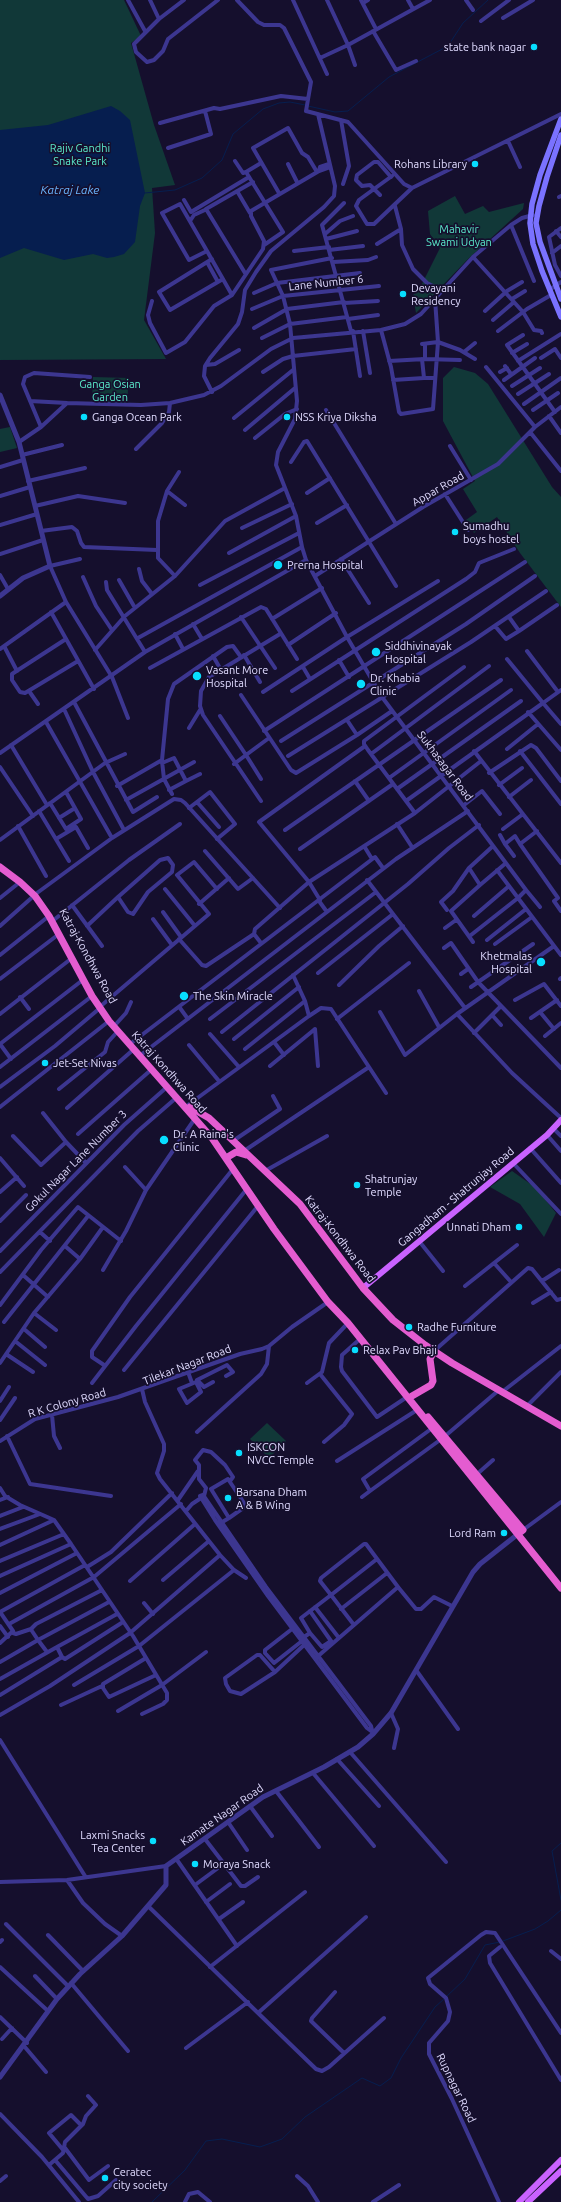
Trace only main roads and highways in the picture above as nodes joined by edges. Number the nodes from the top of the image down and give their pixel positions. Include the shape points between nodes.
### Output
1 (561, 119) edge
2 (561, 135) edge
3 (561, 299) edge
4 (561, 317) edge
5 (0, 866) edge
6 (36, 895) junction
7 (52, 918) junction
8 (101, 1006) junction
9 (117, 1028) junction
10 (133, 1045) junction
11 (197, 1116) junction
12 (560, 1121) edge
13 (246, 1153) junction
14 (226, 1158) junction
15 (363, 1288) junction
16 (434, 1351) junction
17 (410, 1397) junction
18 (561, 1426) edge
19 (442, 1438) junction
20 (520, 1532) junction
21 (561, 1588) edge
22 (561, 2160) edge
23 (561, 2171) edge
24 (519, 2202) edge
25 (528, 2202) edge

1 - 4 main road via 540,175 530,215 533,244
2 - 3 main road via 536,223 540,242
5 - 6 highway, Katraj-Kondhwa Road
5 - 6 highway, Katraj-Kondhwa Road via 20,877
6 - 7 highway, Katraj-Kondhwa Road
7 - 8 highway, Katraj-Kondhwa Road
7 - 8 highway, Katraj Kondhwa Road via 92,996
8 - 9 highway, Katraj-Kondhwa Road
8 - 9 highway, Katraj Kondhwa Road via 109,1021
9 - 10 highway, Katraj-Kondhwa Road
10 - 11 highway, Katraj-Kondhwa Road
10 - 11 highway, Katraj Kondhwa Road via 176,1098
11 - 13 highway, Katraj-Kondhwa Road via 209,1118
11 - 14 highway, Katraj Kondhwa Road
12 - 15 main road, Gangadham - Shatrunjay Road
13 - 14 highway via 236,1152
13 - 15 highway, Katraj-Kondhwa Road via 309,1215
14 - 17 highway, Katraj Kondhwa Road via 309,1278 395,1383
15 - 16 highway, Katraj-Kondhwa Road via 393,1320
16 - 17 highway via 430,1359 433,1380 431,1385
16 - 18 highway, Katraj-Kondhwa Road
17 - 19 highway
17 - 19 highway via 416,1410
19 - 20 highway
19 - 20 highway via 476,1475
20 - 21 highway
22 - 24 main road
23 - 25 main road

